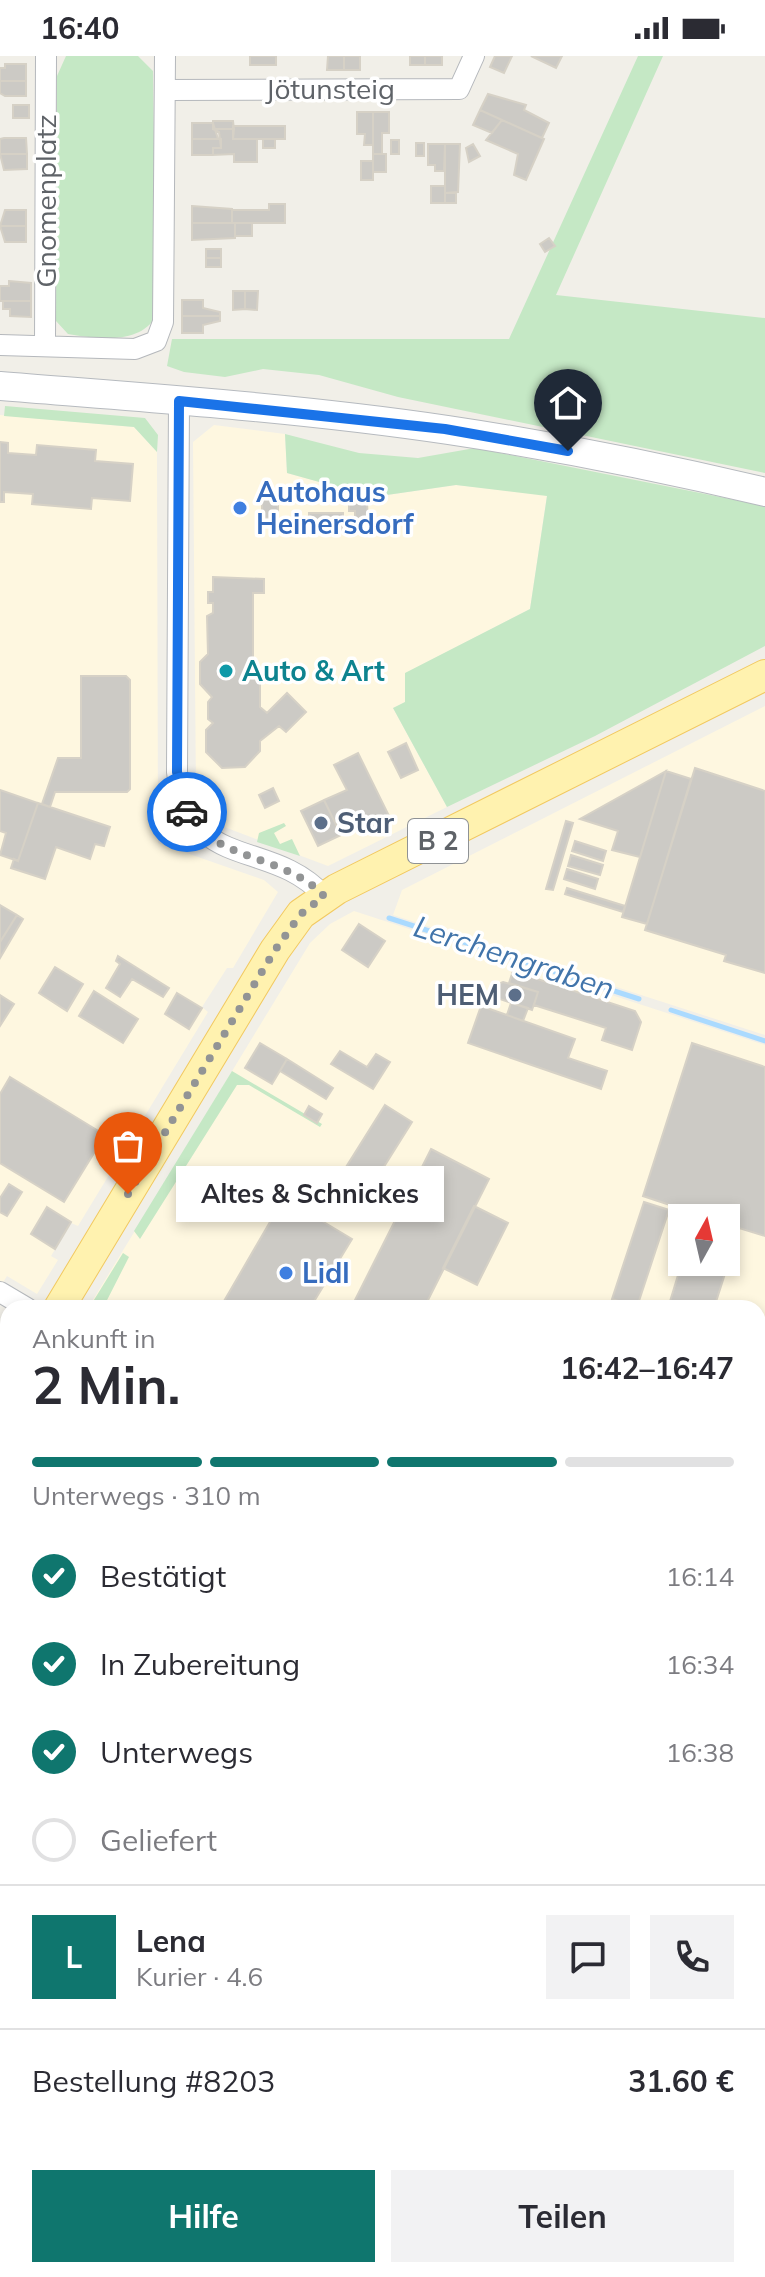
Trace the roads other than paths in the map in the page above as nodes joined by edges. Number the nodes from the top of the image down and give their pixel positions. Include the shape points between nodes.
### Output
1 (46, 56) edge
2 (165, 56) edge
3 (474, 56) edge
4 (165, 90) junction
5 (0, 345) edge
6 (45, 345) junction
7 (0, 386) edge
8 (179, 401) junction
9 (765, 492) edge
10 (765, 675) edge
11 (330, 893) junction
12 (64, 1300) edge

1 - 6 street, Gnomenplatz
2 - 4 street
3 - 4 street, Jötunsteig via 459,89
4 - 6 street via 163,322 156,341 135,349
5 - 6 street
7 - 8 main road
8 - 9 main road via 459,432 664,468
8 - 11 street via 177,758 182,799 202,833 294,871
10 - 11 main road, B 2
11 - 12 main road, B 2 via 301,914 275,950

